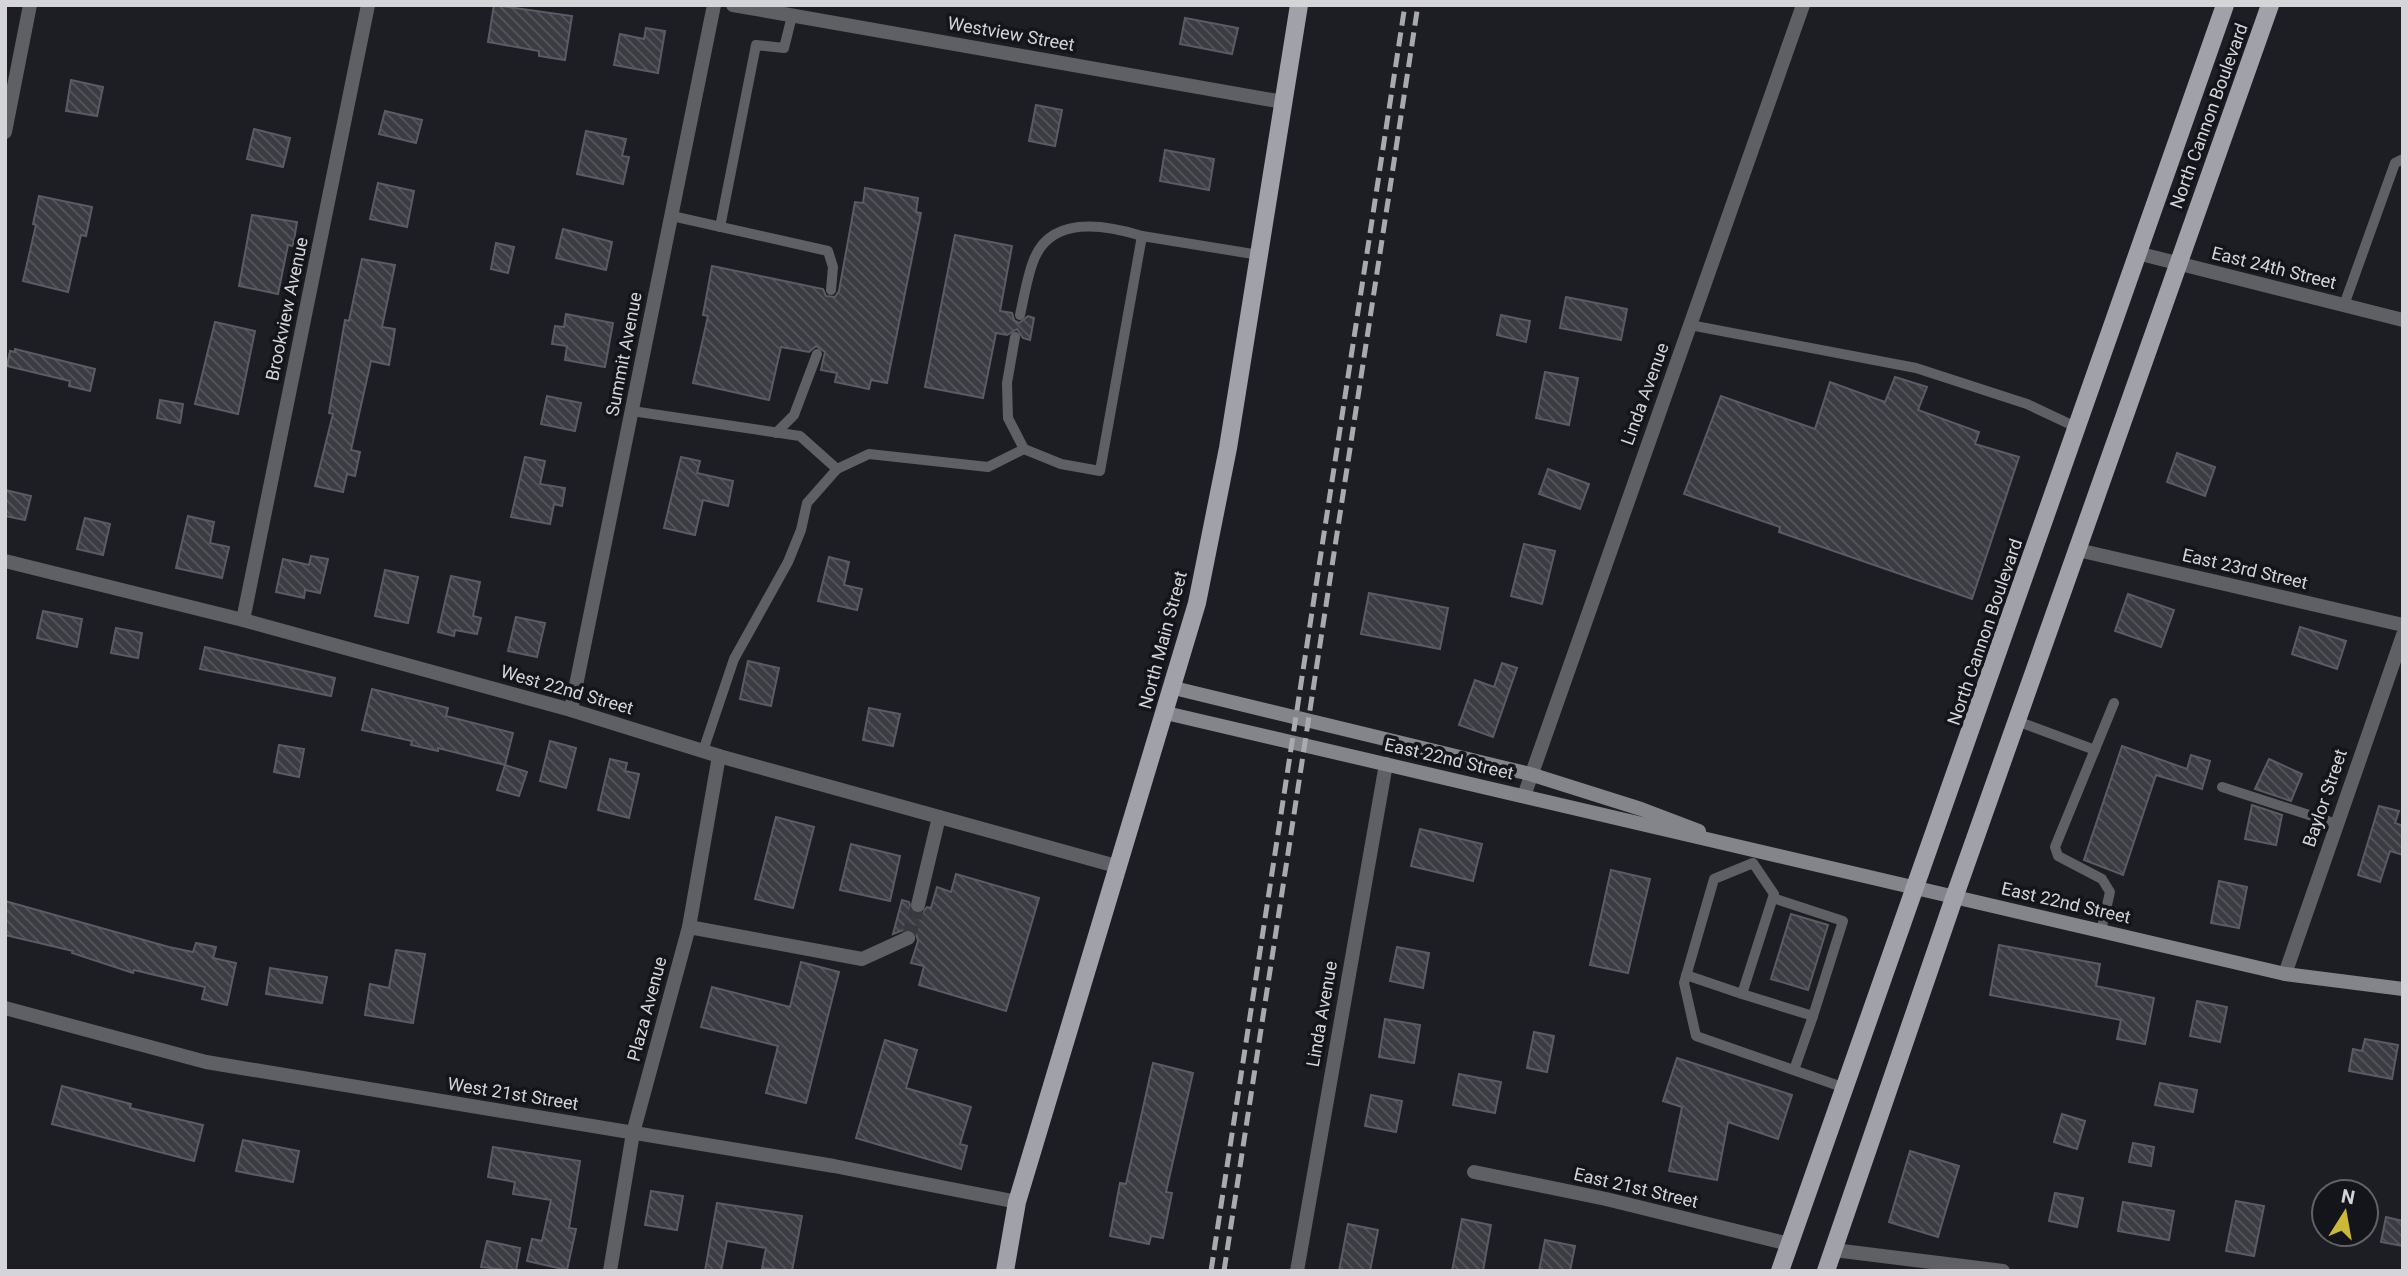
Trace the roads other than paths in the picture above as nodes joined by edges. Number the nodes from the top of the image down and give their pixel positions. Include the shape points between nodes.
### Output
1 (30, 5) edge
2 (368, 5) edge
3 (714, 5) edge
4 (733, 5) edge
5 (1299, 5) edge
6 (1803, 5) edge
7 (2225, 5) edge
8 (2270, 5) edge
9 (792, 16) junction
10 (1283, 102) junction
11 (5, 132) edge
12 (2403, 159) edge
13 (672, 216) junction
14 (720, 227) junction
15 (1142, 236) junction
16 (2137, 253) junction
17 (1259, 255) junction
18 (2178, 265) junction
19 (831, 290) dead end
20 (2344, 305) junction
21 (1020, 314) dead end
22 (2403, 320) edge
23 (1690, 325) junction
24 (1015, 337) dead end
25 (817, 354) dead end
26 (632, 411) junction
27 (2078, 428) junction
28 (776, 433) junction
29 (1024, 449) junction
30 (837, 469) junction
31 (2078, 550) junction
32 (5, 561) edge
33 (243, 621) junction
34 (2403, 625) edge
35 (2403, 635) edge
36 (1174, 688) junction
37 (2114, 703) dead end
38 (572, 710) junction
39 (1166, 713) junction
40 (2017, 721) junction
41 (2095, 750) junction
42 (703, 751) junction
43 (719, 756) junction
44 (1386, 764) junction
45 (1530, 774) junction
46 (2222, 787) dead end
47 (1524, 796) junction
48 (939, 817) junction
49 (2337, 824) junction
50 (1723, 841) junction
51 (1755, 856) junction
52 (1116, 866) junction
53 (1917, 889) junction
54 (1773, 898) junction
55 (1954, 898) junction
56 (918, 905) tunnel mouth
57 (689, 927) junction
58 (2101, 931) junction
59 (908, 938) dead end
60 (2285, 974) junction
61 (1686, 975) junction
62 (2403, 989) edge
63 (1742, 994) junction
64 (5, 1008) edge
65 (1813, 1016) junction
66 (1794, 1070) junction
67 (1845, 1088) junction
68 (633, 1133) junction
69 (1474, 1172) dead end
70 (1017, 1202) junction
71 (1789, 1244) junction
72 (1833, 1250) junction
73 (610, 1271) edge
74 (1005, 1271) edge
75 (1297, 1271) edge
76 (1780, 1271) edge
77 (1826, 1271) edge
78 (2003, 1271) edge

1 - 11 street
2 - 33 street, Brookview Avenue
3 - 13 street, Summit Avenue
4 - 9 street, Westview Street
5 - 10 main road, North Main Street
6 - 23 street, Linda Avenue
7 - 16 main road, North Cannon Boulevard
8 - 18 main road, North Cannon Boulevard
9 - 10 street, Westview Street
9 - 14 lane via 784,48 756,45
10 - 17 main road, North Main Street
12 - 20 lane via 2395,163
13 - 14 lane
13 - 26 street, Summit Avenue
14 - 19 lane via 828,251 833,267
15 - 17 lane
15 - 21 lane via 1107,226 1077,226 1051,237 1033,259
15 - 29 lane via 1100,471 1061,464
16 - 18 street, East 24th Street
16 - 27 main road, North Cannon Boulevard
17 - 36 main road, North Main Street via 1228,447 1197,603
18 - 20 street, East 24th Street
18 - 31 main road, North Cannon Boulevard
20 - 22 street, East 24th Street
23 - 27 lane via 1916,368 2026,404
23 - 45 street, Linda Avenue
24 - 29 lane via 1007,418
25 - 28 lane via 794,415
26 - 28 lane
26 - 38 street, Summit Avenue
27 - 53 main road, North Cannon Boulevard
28 - 30 lane via 800,436
29 - 30 lane via 988,467 869,454
30 - 42 lane via 807,503 788,562 734,659
31 - 34 street, East 23rd Street
31 - 40 main road, North Cannon Boulevard
32 - 33 street, West 22nd Street
33 - 38 street, West 22nd Street
35 - 49 street, Baylor Street
36 - 39 main road, North Main Street
36 - 45 main road, East 22nd Street
37 - 41 lane
38 - 42 street, West 22nd Street
39 - 44 main road, East 22nd Street
39 - 52 main road, North Main Street
40 - 41 lane
40 - 55 main road, North Cannon Boulevard
41 - 58 lane via 2055,847 2058,856 2102,878 2110,892
42 - 43 street, West 22nd Street
43 - 48 street, West 22nd Street
43 - 57 street, Plaza Avenue
44 - 47 main road, East 22nd Street
44 - 75 street, Linda Avenue
45 - 47 street, Linda Avenue
45 - 50 main road, East 22nd Street
46 - 49 lane
47 - 50 main road, East 22nd Street via 1636,825
48 - 52 street, West 22nd Street
48 - 56 street
49 - 60 street, Baylor Street
50 - 51 main road, East 22nd Street
51 - 53 main road, East 22nd Street
51 - 54 lane
51 - 61 lane via 1714,878
52 - 70 main road, North Main Street
53 - 55 main road, East 22nd Street
53 - 67 main road, North Cannon Boulevard
54 - 63 lane
54 - 65 lane via 1843,921
55 - 58 main road, East 22nd Street
55 - 72 main road, North Cannon Boulevard
57 - 59 street via 862,959
57 - 68 street, Plaza Avenue
58 - 60 main road, East 22nd Street
60 - 62 main road, East 22nd Street
61 - 63 lane
61 - 66 lane via 1696,1036
63 - 65 lane
64 - 68 street, West 21st Street via 206,1062
65 - 66 lane
66 - 67 lane
67 - 71 main road, North Cannon Boulevard
68 - 70 street, West 21st Street
68 - 73 street, Plaza Avenue
69 - 71 street, East 21st Street
70 - 74 main road, North Main Street
71 - 76 main road, North Cannon Boulevard
72 - 77 main road, North Cannon Boulevard
72 - 78 street

